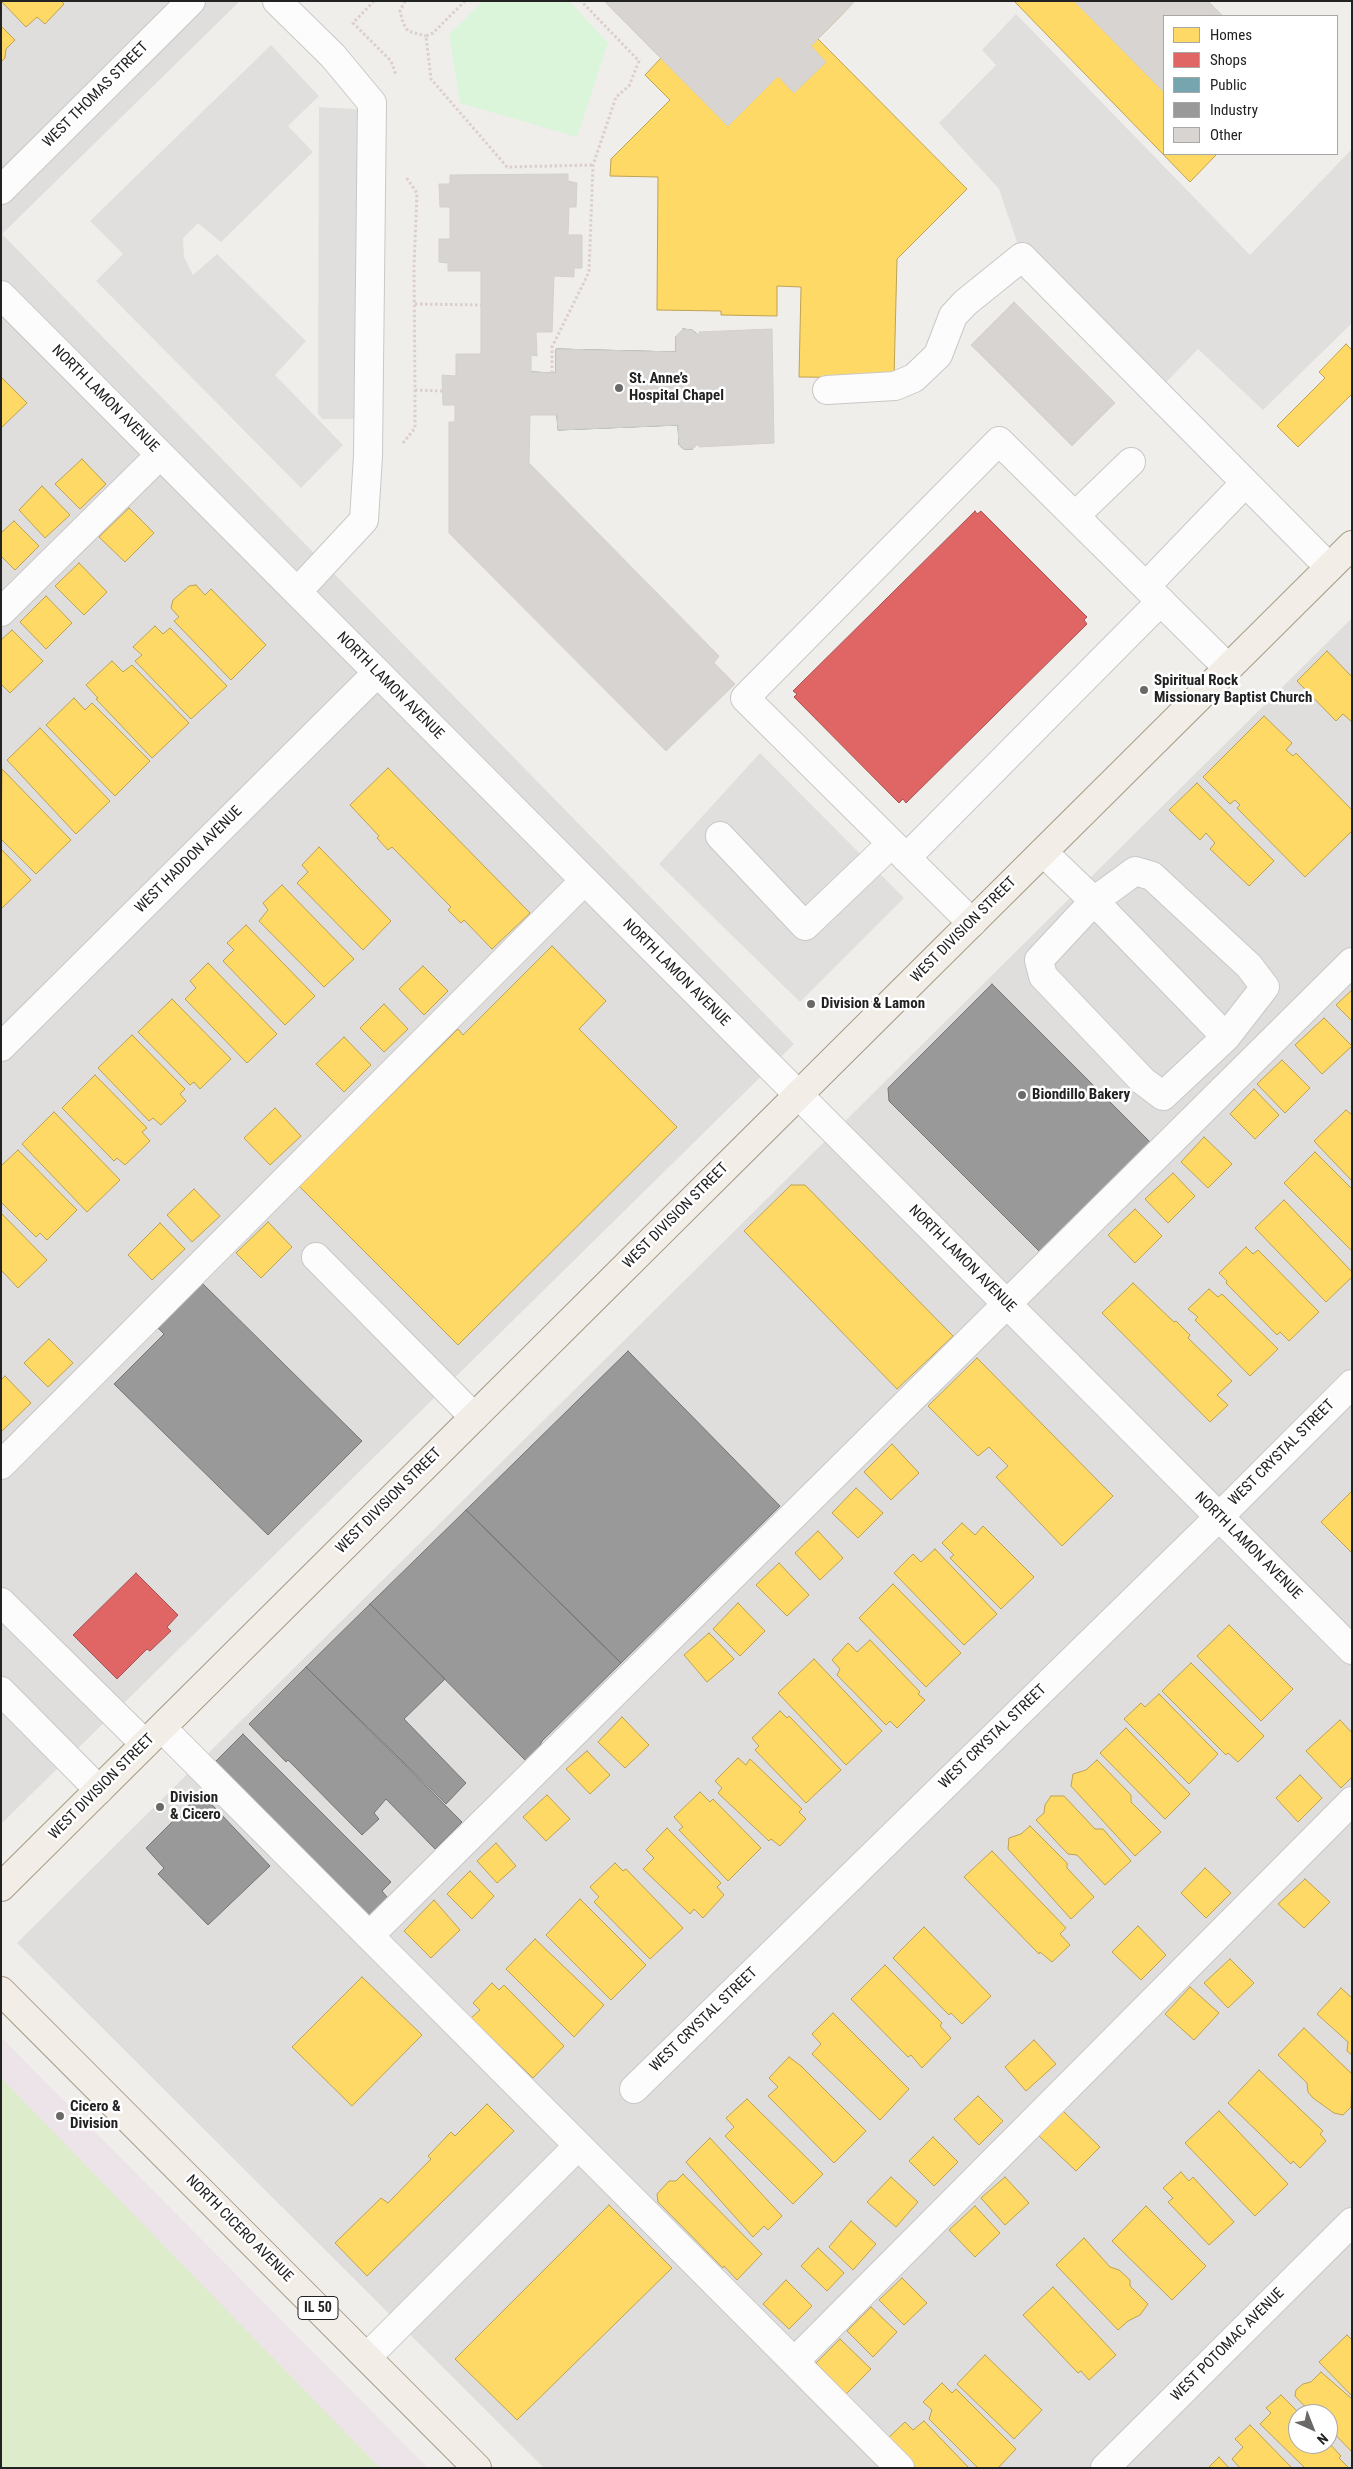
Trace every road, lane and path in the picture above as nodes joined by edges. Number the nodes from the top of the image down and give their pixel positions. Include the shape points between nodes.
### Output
1 (191, 1) edge
2 (277, 1) edge
3 (374, 1) edge
4 (405, 1) edge
5 (465, 1) edge
6 (581, 1) edge
7 (352, 23) dead end
8 (426, 36) junction
9 (593, 165) junction
10 (1, 190) edge
11 (1, 295) edge
12 (415, 304) dead end
13 (481, 305) dead end
14 (552, 373) dead end
15 (415, 390) dead end
16 (828, 390) dead end
17 (443, 391) dead end
18 (160, 454) junction
19 (1131, 462) dead end
20 (1246, 483) junction
21 (1076, 516) junction
22 (1352, 545) edge
23 (1329, 567) junction
24 (297, 592) junction
25 (1154, 594) junction
26 (1, 612) edge
27 (1228, 668) junction
28 (377, 672) junction
29 (720, 836) dead end
30 (899, 851) junction
31 (1043, 852) junction
32 (584, 880) junction
33 (1094, 901) junction
34 (972, 922) junction
35 (1352, 962) edge
36 (1226, 1037) junction
37 (1, 1047) edge
38 (798, 1095) junction
39 (316, 1257) dead end
40 (1007, 1304) junction
41 (1352, 1384) edge
42 (474, 1417) junction
43 (1, 1465) edge
44 (1219, 1517) junction
45 (1, 1602) edge
46 (1352, 1650) edge
47 (1, 1691) edge
48 (153, 1736) junction
49 (98, 1790) junction
50 (1352, 1801) edge
51 (1, 1887) edge
52 (369, 1936) junction
53 (1, 1990) edge
54 (634, 2089) dead end
55 (578, 2146) junction
56 (1352, 2222) edge
57 (366, 2357) junction
58 (795, 2361) junction
59 (477, 2468) edge
60 (900, 2468) edge
61 (1105, 2468) edge

1 - 10 street, WEST THOMAS STREET
2 - 24 street via 333,56 372,103 368,456 364,520
3 - 7 path
4 - 8 path via 400,11 403,23 408,31
5 - 8 path via 433,34
6 - 9 path via 640,61 629,86 616,96
8 - 9 path via 431,79 507,167
9 - 14 path via 589,272 552,347
11 - 18 street, NORTH LAMON AVENUE
12 - 13 path
15 - 17 path
16 - 20 street via 895,386 914,378 938,356 953,316 1022,257
18 - 24 street, NORTH LAMON AVENUE
18 - 26 street
19 - 21 street
20 - 23 street
20 - 25 street
21 - 25 street
21 - 30 street via 999,441 745,698
22 - 23 main road, WEST DIVISION STREET
23 - 27 main road, WEST DIVISION STREET
24 - 28 street, NORTH LAMON AVENUE
25 - 27 street
25 - 30 street
27 - 31 main road, WEST DIVISION STREET
28 - 32 street, NORTH LAMON AVENUE
28 - 37 street, WEST HADDON AVENUE
29 - 30 street via 805,926
30 - 34 street
31 - 33 street
31 - 34 main road, WEST DIVISION STREET
32 - 38 street, NORTH LAMON AVENUE
32 - 43 street
33 - 36 street
33 - 36 street via 1135,871 1152,876 1249,966 1265,987
33 - 36 street via 1039,960 1043,976 1143,1081 1163,1096
34 - 38 main road, WEST DIVISION STREET
35 - 40 street
38 - 40 street, NORTH LAMON AVENUE
38 - 42 main road, WEST DIVISION STREET
39 - 42 street
40 - 44 street, NORTH LAMON AVENUE
40 - 52 street
41 - 44 street, WEST CRYSTAL STREET
42 - 48 main road, WEST DIVISION STREET
44 - 46 street, NORTH LAMON AVENUE
44 - 54 street, WEST CRYSTAL STREET
45 - 48 street
47 - 49 street
48 - 49 main road, WEST DIVISION STREET
48 - 52 street
49 - 51 main road, WEST DIVISION STREET
50 - 58 street
52 - 55 street
53 - 57 main road, NORTH CICERO AVENUE / IL 50
55 - 57 street
55 - 58 street
56 - 61 street, WEST POTOMAC AVENUE
57 - 59 main road, NORTH CICERO AVENUE / IL 50
58 - 60 street

